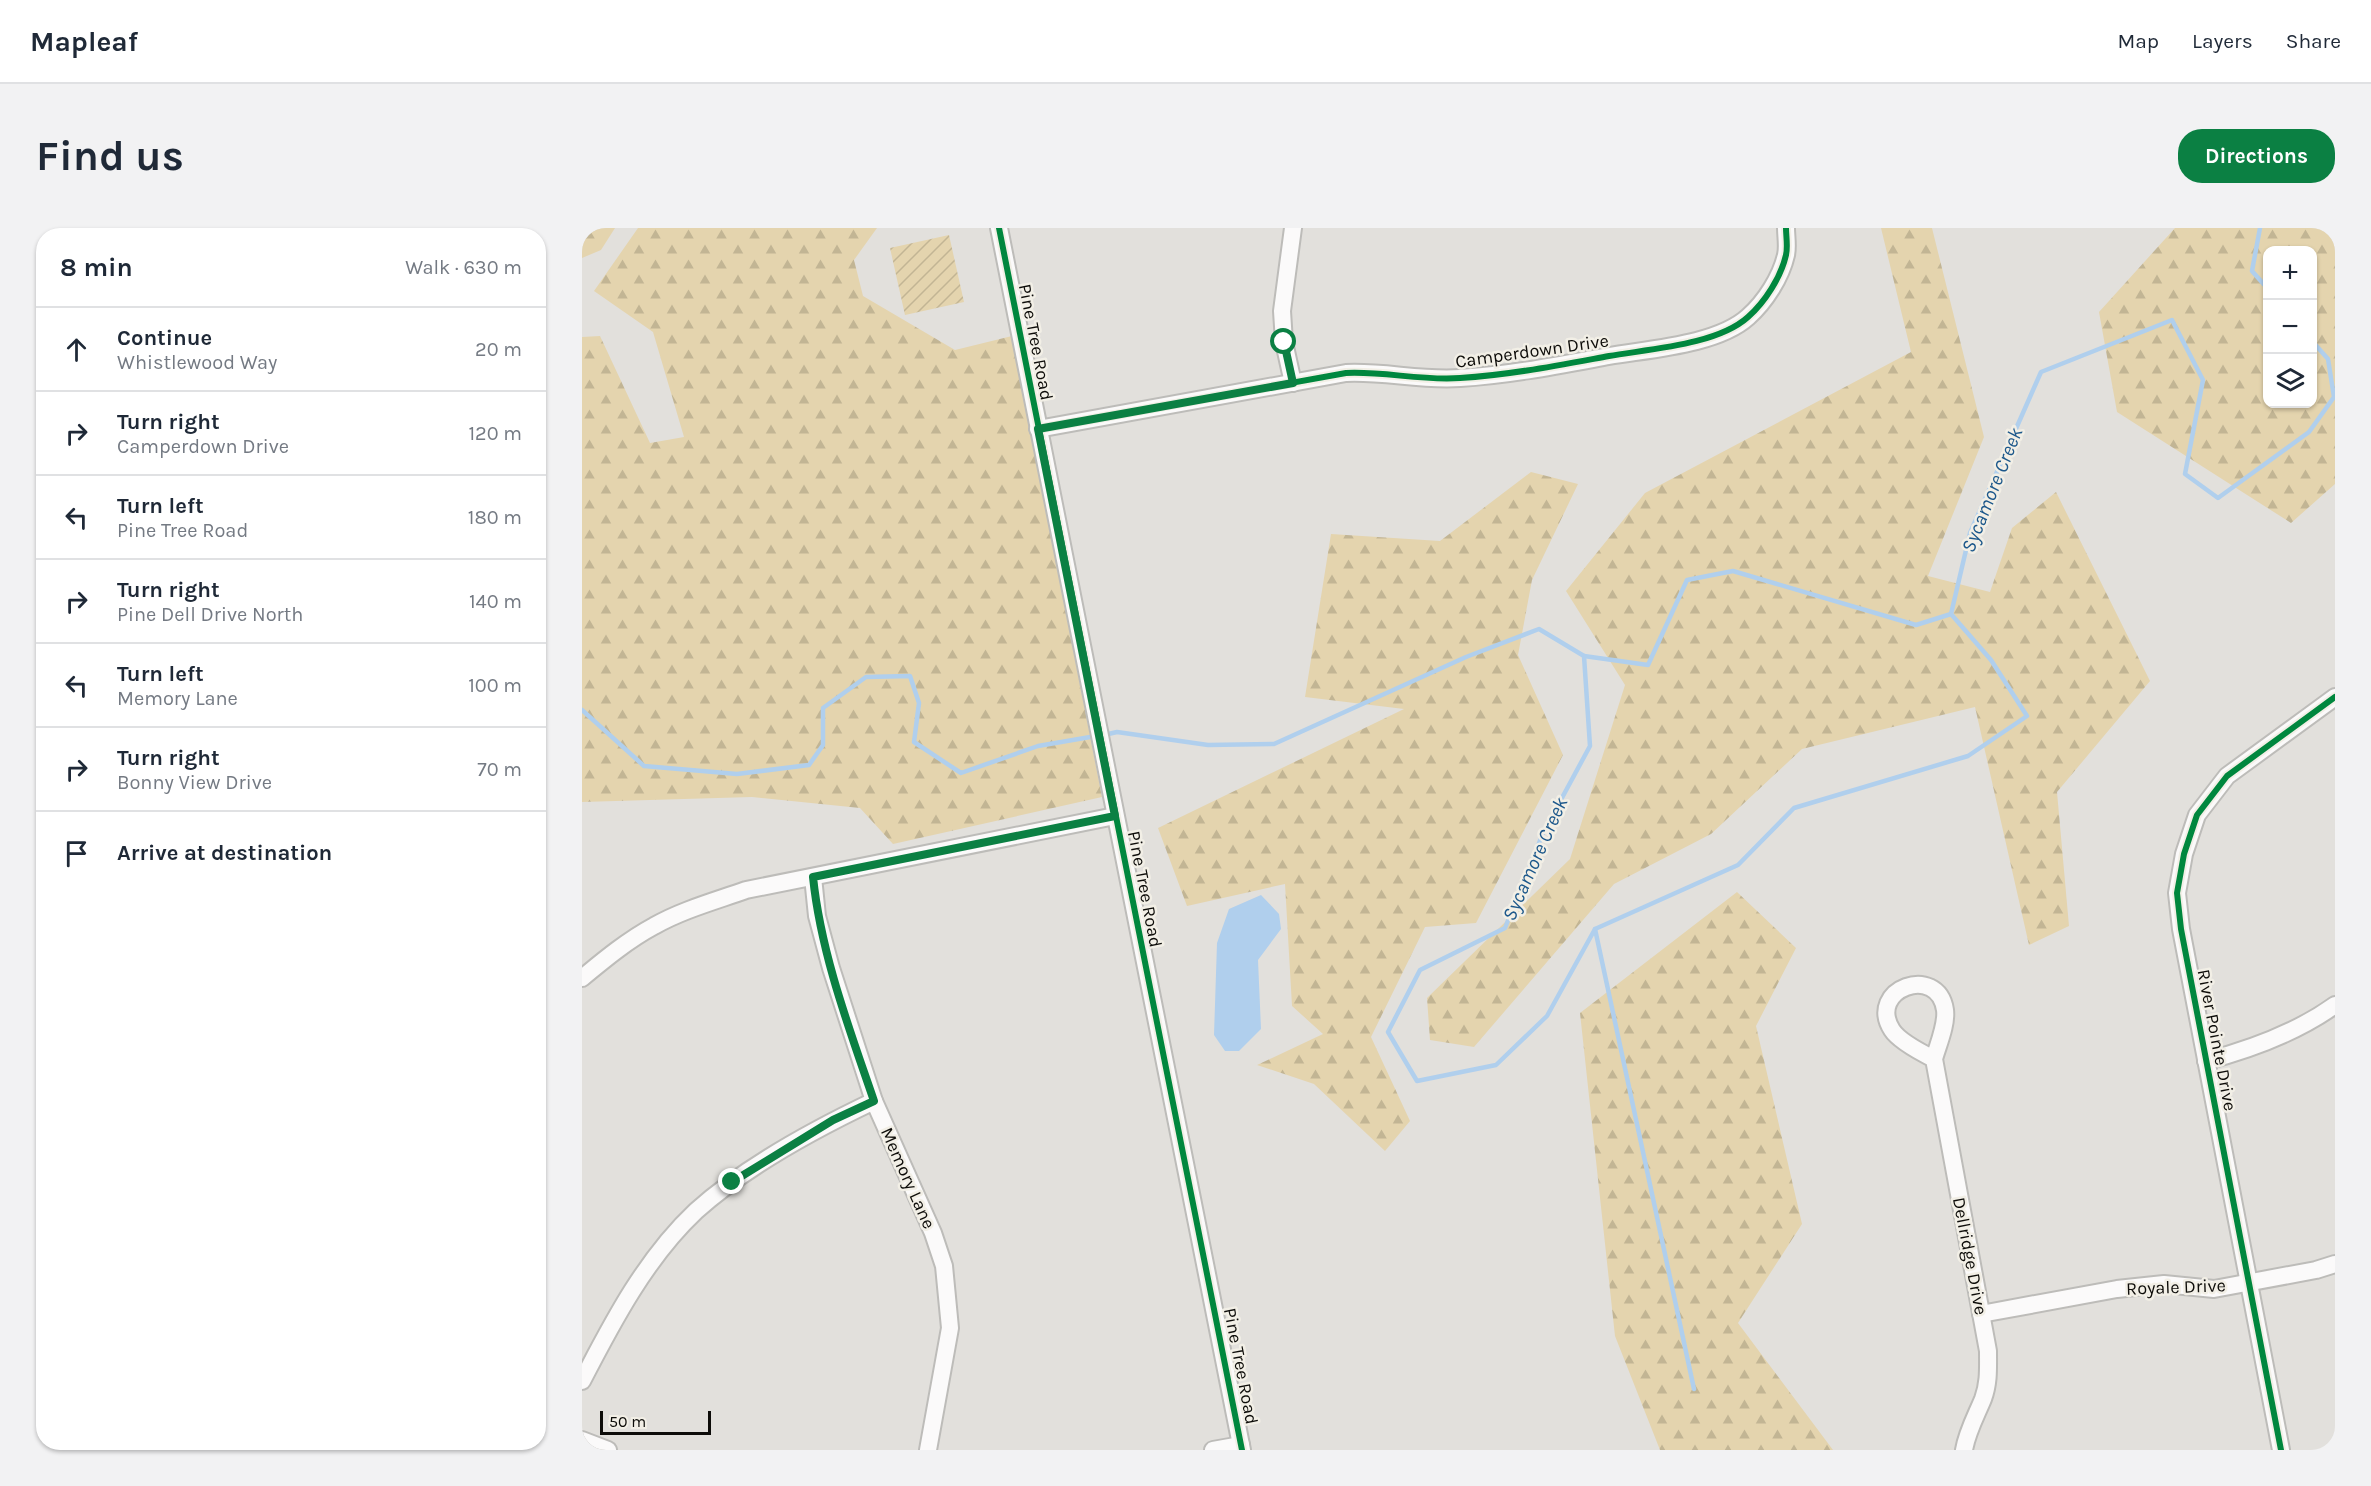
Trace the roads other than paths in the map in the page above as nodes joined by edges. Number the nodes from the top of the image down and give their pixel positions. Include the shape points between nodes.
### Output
1 (999, 228) edge
2 (1293, 228) edge
3 (1786, 228) edge
4 (1293, 383) junction
5 (1038, 429) junction
6 (2335, 697) edge
7 (1115, 816) junction
8 (813, 877) junction
9 (582, 978) edge
10 (2335, 1005) edge
11 (1934, 1059) junction
12 (2206, 1061) junction
13 (874, 1101) junction
14 (2335, 1264) edge
15 (2249, 1284) junction
16 (1981, 1314) junction
17 (582, 1381) edge
18 (582, 1440) edge
19 (1242, 1447) edge
20 (608, 1450) edge
21 (928, 1450) edge
22 (1213, 1450) edge
23 (1964, 1450) edge
24 (2281, 1450) edge

1 - 5 street, Pine Tree Road
2 - 4 street via 1282,311
3 - 4 street, Camperdown Drive via 1786,255 1770,291 1748,318 1724,332 1538,369 1458,378 1346,373
4 - 5 street, Camperdown Drive
5 - 7 street, Pine Tree Road
6 - 12 street, River Pointe Drive via 2227,776 2197,815 2184,854 2178,892 2181,929
7 - 8 street
7 - 19 street, Pine Tree Road
8 - 9 street via 746,890 654,925
8 - 13 street, Memory Lane via 817,916 828,957
10 - 12 street via 2287,1034
11 - 11 street, Dellridge Drive via 1945,1011 1940,996 1929,986 1900,988 1890,998 1887,1013 1892,1031
11 - 16 street, Dellridge Drive
12 - 15 street, River Pointe Drive
13 - 17 street via 833,1120 732,1182 695,1213 637,1283
13 - 21 street, Memory Lane via 944,1266 951,1328
14 - 15 street, Royale Drive
15 - 16 street, Royale Drive via 2214,1289 2164,1284 2117,1289
15 - 24 street, River Pointe Drive
16 - 23 street, Dellridge Drive via 1989,1375
18 - 20 street
19 - 22 street

